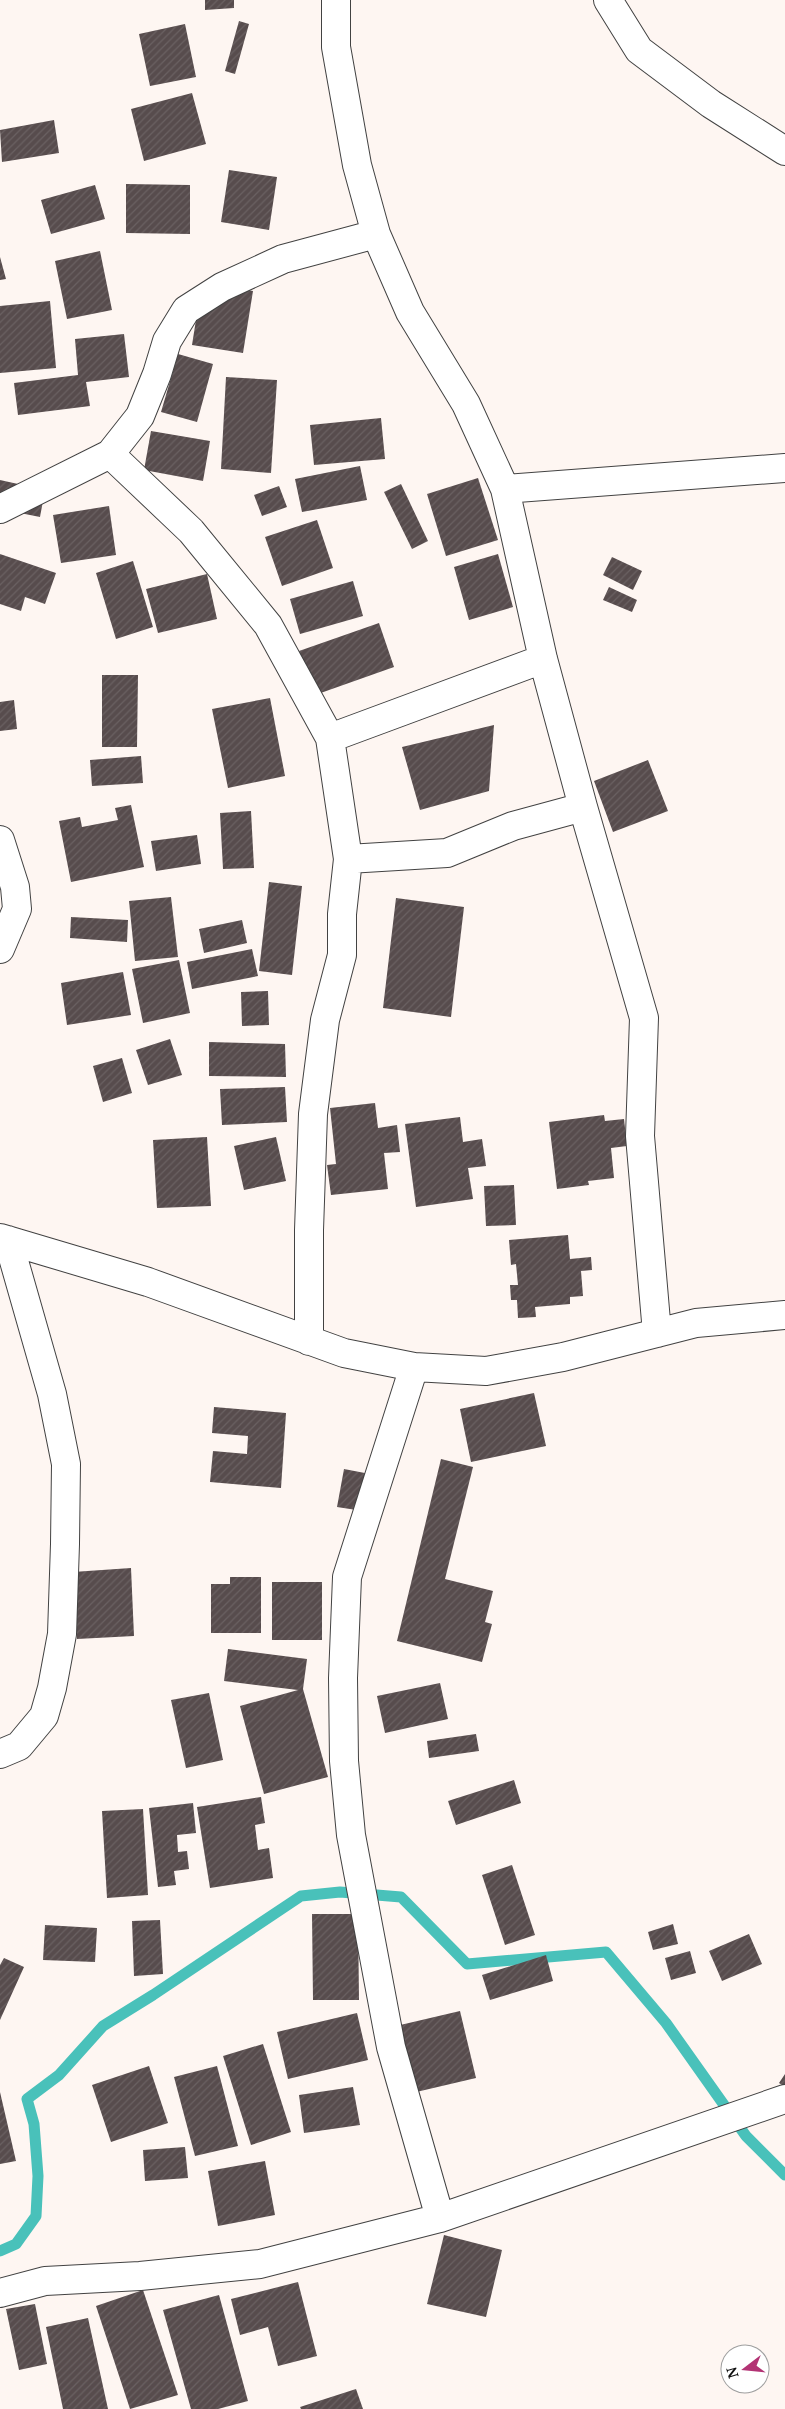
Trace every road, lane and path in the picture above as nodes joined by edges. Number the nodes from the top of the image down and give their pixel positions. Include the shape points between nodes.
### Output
1 (336, 0) edge
2 (608, 0) edge
3 (785, 151) edge
4 (376, 234) junction
5 (110, 454) junction
6 (785, 468) edge
7 (505, 489) junction
8 (0, 509) edge
9 (543, 659) junction
10 (330, 738) junction
11 (583, 807) junction
12 (0, 840) edge
13 (348, 860) junction
14 (0, 949) edge
15 (4, 1239) edge
16 (785, 1315) edge
17 (657, 1333) junction
18 (309, 1341) junction
19 (414, 1367) junction
20 (0, 1754) edge
21 (785, 2099) edge
22 (440, 2218) junction
23 (0, 2293) edge

1 - 4 street via 336,48 357,165
2 - 3 street via 639,50 711,104
4 - 5 street via 282,259 222,287 186,310 167,341 140,416
4 - 7 street via 410,312 466,404
5 - 8 street
5 - 10 street via 191,531 268,625
6 - 7 street
7 - 9 street
9 - 10 street
9 - 11 street
10 - 13 street
11 - 13 street via 513,826 446,853
11 - 17 street via 644,1018 640,1136
12 - 14 street via 15,886 17,910
13 - 18 street via 342,914 342,955 325,1020 313,1114
15 - 18 street via 148,1282
15 - 20 street via 52,1394 66,1464 62,1634 52,1688 44,1716 19,1746
16 - 17 street via 696,1323
17 - 19 street via 486,1371
18 - 19 street via 344,1353
19 - 22 street via 347,1577 344,1761 351,1835 387,2030
21 - 22 street
22 - 23 street via 260,2264 140,2276 45,2281

